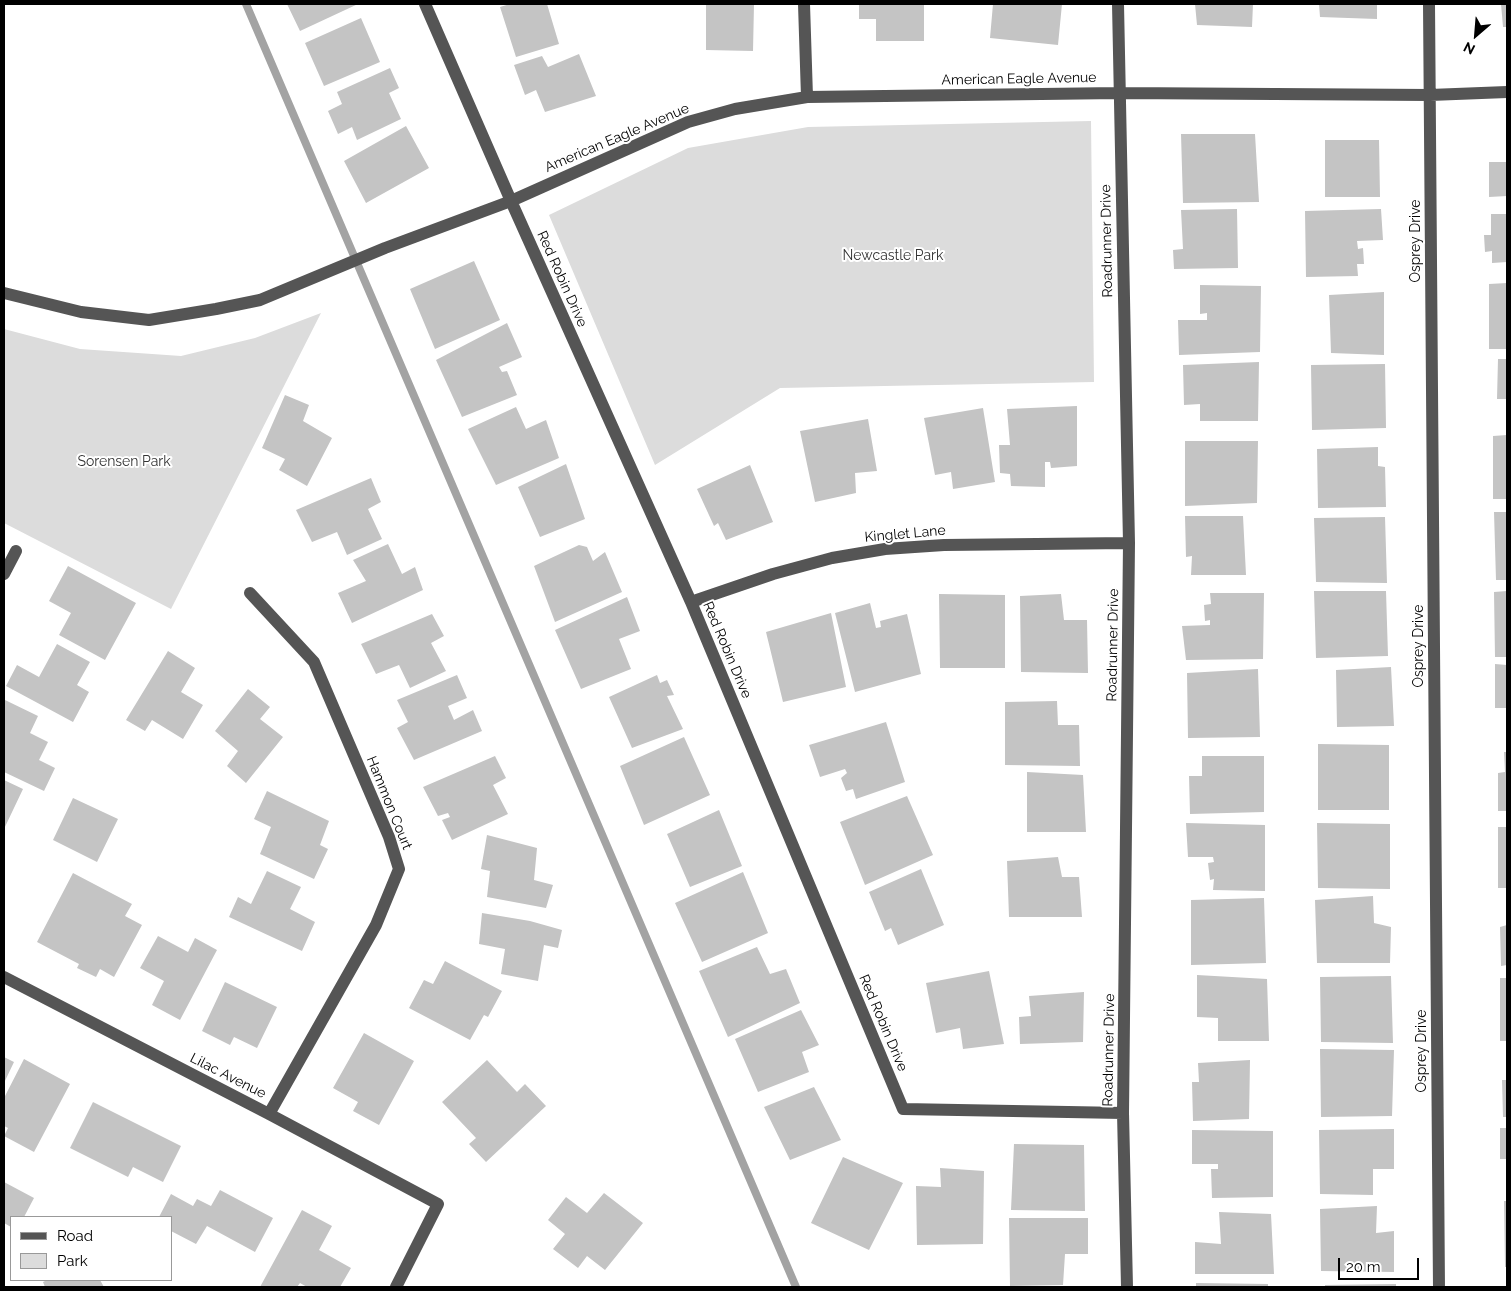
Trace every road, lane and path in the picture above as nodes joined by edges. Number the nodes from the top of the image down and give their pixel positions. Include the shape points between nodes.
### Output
1 (425, 4) edge
2 (804, 4) edge
3 (1118, 4) edge
4 (1429, 4) edge
5 (1507, 92) edge
6 (1119, 93) junction
7 (1430, 95) junction
8 (807, 97) junction
9 (511, 201) junction
10 (4, 293) edge
11 (1129, 542) junction
12 (16, 551) dead end
13 (4, 574) edge
14 (250, 593) dead end
15 (691, 602) junction
16 (4, 977) edge
17 (1123, 1112) junction
18 (269, 1114) junction
19 (396, 1287) edge
20 (1126, 1287) edge
21 (1439, 1287) edge

1 - 9 street, Red Robin Drive
2 - 8 street
3 - 6 street, Roadrunner Drive
4 - 7 street, Osprey Drive
5 - 7 street, American Eagle Avenue
6 - 7 street, American Eagle Avenue
6 - 8 street, American Eagle Avenue
6 - 11 street, Roadrunner Drive
7 - 21 street, Osprey Drive
8 - 9 street, American Eagle Avenue via 735,109 688,122
9 - 10 street, American Eagle Avenue via 385,248 260,300 216,309 148,320 80,312
9 - 15 street, Red Robin Drive
11 - 15 street, Kinglet Lane via 885,549 832,558 773,574
11 - 17 street, Roadrunner Drive
12 - 13 street
14 - 18 street, Hammon Court via 314,662 389,837 399,869 376,925
15 - 17 street, Red Robin Drive via 903,1109
16 - 18 street, Lilac Avenue
17 - 20 street, Roadrunner Drive
18 - 19 street, Lilac Avenue via 438,1204

